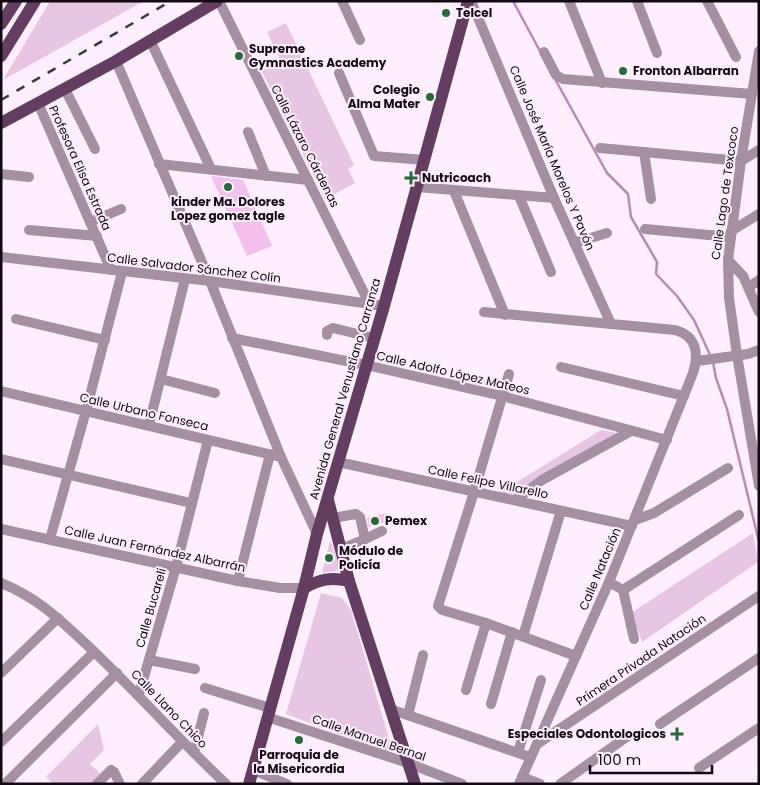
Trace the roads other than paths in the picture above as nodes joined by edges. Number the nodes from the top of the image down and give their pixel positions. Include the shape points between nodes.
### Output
1 (16, 1) edge
2 (35, 1) edge
3 (218, 1) edge
4 (342, 1) edge
5 (470, 1) edge
6 (569, 1) edge
7 (637, 1) edge
8 (707, 1) edge
9 (1, 24) edge
10 (150, 40) junction
11 (360, 40) dead end
12 (759, 51) edge
13 (544, 52) dead end
14 (657, 53) dead end
15 (1, 56) edge
16 (736, 57) dead end
17 (116, 60) junction
18 (757, 68) edge
19 (339, 73) dead end
20 (602, 83) junction
21 (65, 89) junction
22 (752, 94) junction
23 (38, 103) junction
24 (1, 123) edge
25 (248, 132) dead end
26 (600, 148) dead end
27 (95, 149) dead end
28 (759, 150) edge
29 (644, 152) junction
30 (424, 160) junction
31 (741, 161) junction
32 (159, 164) junction
33 (211, 169) junction
34 (1, 174) edge
35 (266, 176) junction
36 (29, 177) dead end
37 (308, 180) junction
38 (417, 187) junction
39 (454, 191) junction
40 (519, 196) junction
41 (554, 198) junction
42 (651, 199) dead end
43 (121, 209) dead end
44 (759, 214) edge
45 (90, 222) junction
46 (645, 229) dead end
47 (29, 230) dead end
48 (607, 233) dead end
49 (730, 234) junction
50 (96, 236) junction
51 (574, 243) junction
52 (1, 257) edge
53 (728, 260) junction
54 (116, 271) junction
55 (551, 272) dead end
56 (185, 279) junction
57 (759, 280) edge
58 (210, 281) junction
59 (748, 287) junction
60 (369, 303) junction
61 (384, 306) junction
62 (484, 312) dead end
63 (759, 312) edge
64 (505, 314) junction
65 (16, 319) dead end
66 (611, 324) junction
67 (326, 335) dead end
68 (232, 338) junction
69 (374, 338) junction
70 (105, 340) junction
71 (759, 350) edge
72 (737, 355) junction
73 (707, 359) junction
74 (366, 365) junction
75 (561, 367) dead end
76 (509, 374) dead end
77 (161, 379) junction
78 (1, 391) edge
79 (215, 393) dead end
80 (502, 396) junction
81 (684, 396) junction
82 (86, 411) junction
83 (149, 425) junction
84 (631, 431) junction
85 (208, 440) junction
86 (667, 440) junction
87 (270, 454) junction
88 (281, 456) junction
89 (1, 459) edge
90 (338, 462) junction
91 (728, 468) dead end
92 (68, 474) junction
93 (759, 486) edge
94 (474, 492) junction
95 (328, 500) junction
96 (514, 500) junction
97 (191, 504) junction
98 (561, 511) junction
99 (739, 515) dead end
100 (333, 518) junction
101 (634, 523) junction
102 (1, 529) edge
103 (382, 531) dead end
104 (317, 534) junction
105 (50, 539) junction
106 (365, 539) junction
107 (341, 549) junction
108 (176, 567) junction
109 (349, 580) junction
110 (238, 581) junction
111 (609, 582) junction
112 (1, 583) edge
113 (304, 588) junction
114 (623, 590) junction
115 (759, 596) edge
116 (58, 618) junction
117 (486, 623) junction
118 (512, 632) junction
119 (523, 636) junction
120 (634, 639) dead end
121 (94, 652) junction
122 (423, 655) dead end
123 (576, 656) junction
124 (759, 658) edge
125 (149, 660) junction
126 (195, 669) dead end
127 (117, 673) junction
128 (1, 674) edge
129 (541, 680) dead end
130 (206, 688) dead end
131 (466, 690) dead end
132 (139, 694) junction
133 (491, 704) dead end
134 (390, 709) junction
135 (204, 713) dead end
136 (269, 713) junction
137 (408, 715) junction
138 (660, 724) dead end
139 (759, 728) edge
140 (628, 736) dead end
141 (1, 742) edge
142 (182, 742) junction
143 (537, 744) junction
144 (518, 752) junction
145 (194, 753) junction
146 (530, 757) junction
147 (408, 763) junction
148 (699, 768) dead end
149 (253, 770) junction
150 (520, 780) edge
151 (5, 784) edge
152 (97, 784) edge
153 (120, 784) edge
154 (142, 784) edge
155 (226, 784) edge
156 (249, 784) edge
157 (287, 784) edge
158 (414, 784) edge
159 (462, 784) edge
160 (540, 784) edge
161 (560, 784) edge

1 - 9 main road
2 - 15 main road
3 - 10 main road
3 - 37 street, Calle Lázaro Cárdenas
4 - 11 street
5 - 30 main road, Avenida General Venustiano Carranza
5 - 41 street, Calle José María Morelos Y Pavón
6 - 20 street
7 - 14 street
8 - 16 street
10 - 17 main road
10 - 33 street
12 - 18 street, Calle Lago de Texcoco
13 - 20 street via 558,77
17 - 21 main road
17 - 32 street
18 - 22 street, Calle Lago de Texcoco
19 - 30 street via 374,156
20 - 22 street
21 - 23 main road
21 - 27 street
22 - 31 street, Calle Lago de Texcoco
23 - 24 main road
23 - 45 street, Profesora Elisa Estrada
25 - 35 street
26 - 29 street
28 - 31 street
29 - 31 street
29 - 42 street
30 - 38 main road, Avenida General Venustiano Carranza
31 - 49 street, Calle Lago de Texcoco
32 - 33 street
32 - 58 street
33 - 35 street
34 - 36 street
35 - 37 street
37 - 60 street, Calle Lázaro Cárdenas
38 - 39 street
38 - 61 main road, Avenida General Venustiano Carranza
39 - 40 street
39 - 64 street
40 - 41 street
40 - 55 street
41 - 51 street, Calle José María Morelos Y Pavón
43 - 45 street
44 - 49 street
45 - 50 street, Profesora Elisa Estrada
46 - 49 street
47 - 50 street
48 - 51 street
49 - 53 street, Calle Lago de Texcoco
50 - 54 street, Profesora Elisa Estrada
51 - 66 street, Calle José María Morelos Y Pavón
52 - 54 street, Calle Salvador Sánchez Colín
53 - 59 street via 739,270
53 - 72 street, Calle Lago de Texcoco via 729,298
54 - 56 street, Calle Salvador Sánchez Colín
54 - 70 street
56 - 58 street, Calle Salvador Sánchez Colín
56 - 77 street
57 - 59 street
58 - 60 street, Calle Salvador Sánchez Colín
58 - 68 street
59 - 63 street
60 - 61 street, Calle Salvador Sánchez Colín
61 - 69 main road, Avenida General Venustiano Carranza
62 - 64 street
64 - 66 street
65 - 70 street
66 - 73 street via 681,331
67 - 69 street via 333,328
68 - 74 street, Calle Adolfo López Mateos
68 - 88 street
69 - 74 main road, Avenida General Venustiano Carranza
70 - 82 street
71 - 72 street
72 - 73 street
72 - 93 street, Calle Lago de Texcoco
73 - 81 street, Calle Natación
74 - 80 street, Calle Adolfo López Mateos
74 - 90 main road, Avenida General Venustiano Carranza
75 - 81 street
76 - 80 street
77 - 79 street
77 - 83 street
78 - 82 street, Calle Urbano Fonseca
80 - 84 street, Calle Adolfo López Mateos
80 - 94 street
81 - 86 street, Calle Natación
82 - 83 street, Calle Urbano Fonseca
82 - 92 street
83 - 85 street, Calle Urbano Fonseca
84 - 86 street, Calle Adolfo López Mateos
84 - 96 street via 542,480
85 - 87 street, Calle Urbano Fonseca
85 - 97 street, Calle Bucareli
86 - 101 street, Calle Natación
87 - 88 street, Calle Urbano Fonseca
87 - 110 street
88 - 104 street
89 - 92 street
90 - 94 street, Calle Felipe Villarello
90 - 95 main road, Avenida General Venustiano Carranza
91 - 101 street
92 - 97 street
92 - 105 street
94 - 96 street, Calle Felipe Villarello
94 - 117 street via 438,605 442,610
95 - 100 main road
95 - 104 main road, Avenida General Venustiano Carranza
96 - 98 street, Calle Felipe Villarello
97 - 108 street, Calle Bucareli
98 - 101 street, Calle Felipe Villarello
98 - 119 street
99 - 114 street
100 - 106 street via 357,514
100 - 107 main road
101 - 111 street, Calle Natación
102 - 105 street, Calle Juan Fernández Albarrán
103 - 106 street
104 - 113 main road, Avenida General Venustiano Carranza
105 - 108 street, Calle Juan Fernández Albarrán
106 - 107 street
107 - 109 main road
108 - 110 street, Calle Juan Fernández Albarrán
108 - 125 street, Calle Bucareli
109 - 113 main road via 328,578
109 - 134 main road
110 - 113 street, Calle Juan Fernández Albarrán via 280,588
111 - 114 street
111 - 123 street, Calle Natación
112 - 116 street, Calle Llano Chico via 25,593
113 - 136 main road, Avenida General Venustiano Carranza
114 - 120 street
115 - 143 street, Primera Privada Natación
116 - 121 street, Calle Llano Chico
116 - 128 street
117 - 118 street
117 - 131 street
118 - 119 street
118 - 133 street
119 - 123 street
121 - 127 street, Calle Llano Chico
121 - 141 street
122 - 137 street
123 - 143 street, Calle Natación
124 - 138 street
125 - 126 street
125 - 132 street, Calle Bucareli
127 - 132 street, Calle Llano Chico
127 - 151 street
129 - 144 street
130 - 136 street, Calle Manuel Bernal
132 - 142 street, Calle Llano Chico
134 - 137 street
134 - 147 main road
135 - 145 street
136 - 147 street, Calle Manuel Bernal
136 - 149 main road, Avenida General Venustiano Carranza
137 - 144 street
139 - 148 street
140 - 161 street
142 - 145 street, Calle Llano Chico
142 - 154 street
143 - 146 street, Calle Natación
144 - 146 street
145 - 155 street, Calle Llano Chico
146 - 150 street, Calle Natación
147 - 158 main road
147 - 159 street, Calle Manuel Bernal
149 - 156 main road, Avenida General Venustiano Carranza
149 - 157 street
150 - 160 street
152 - 153 street via 111,770

